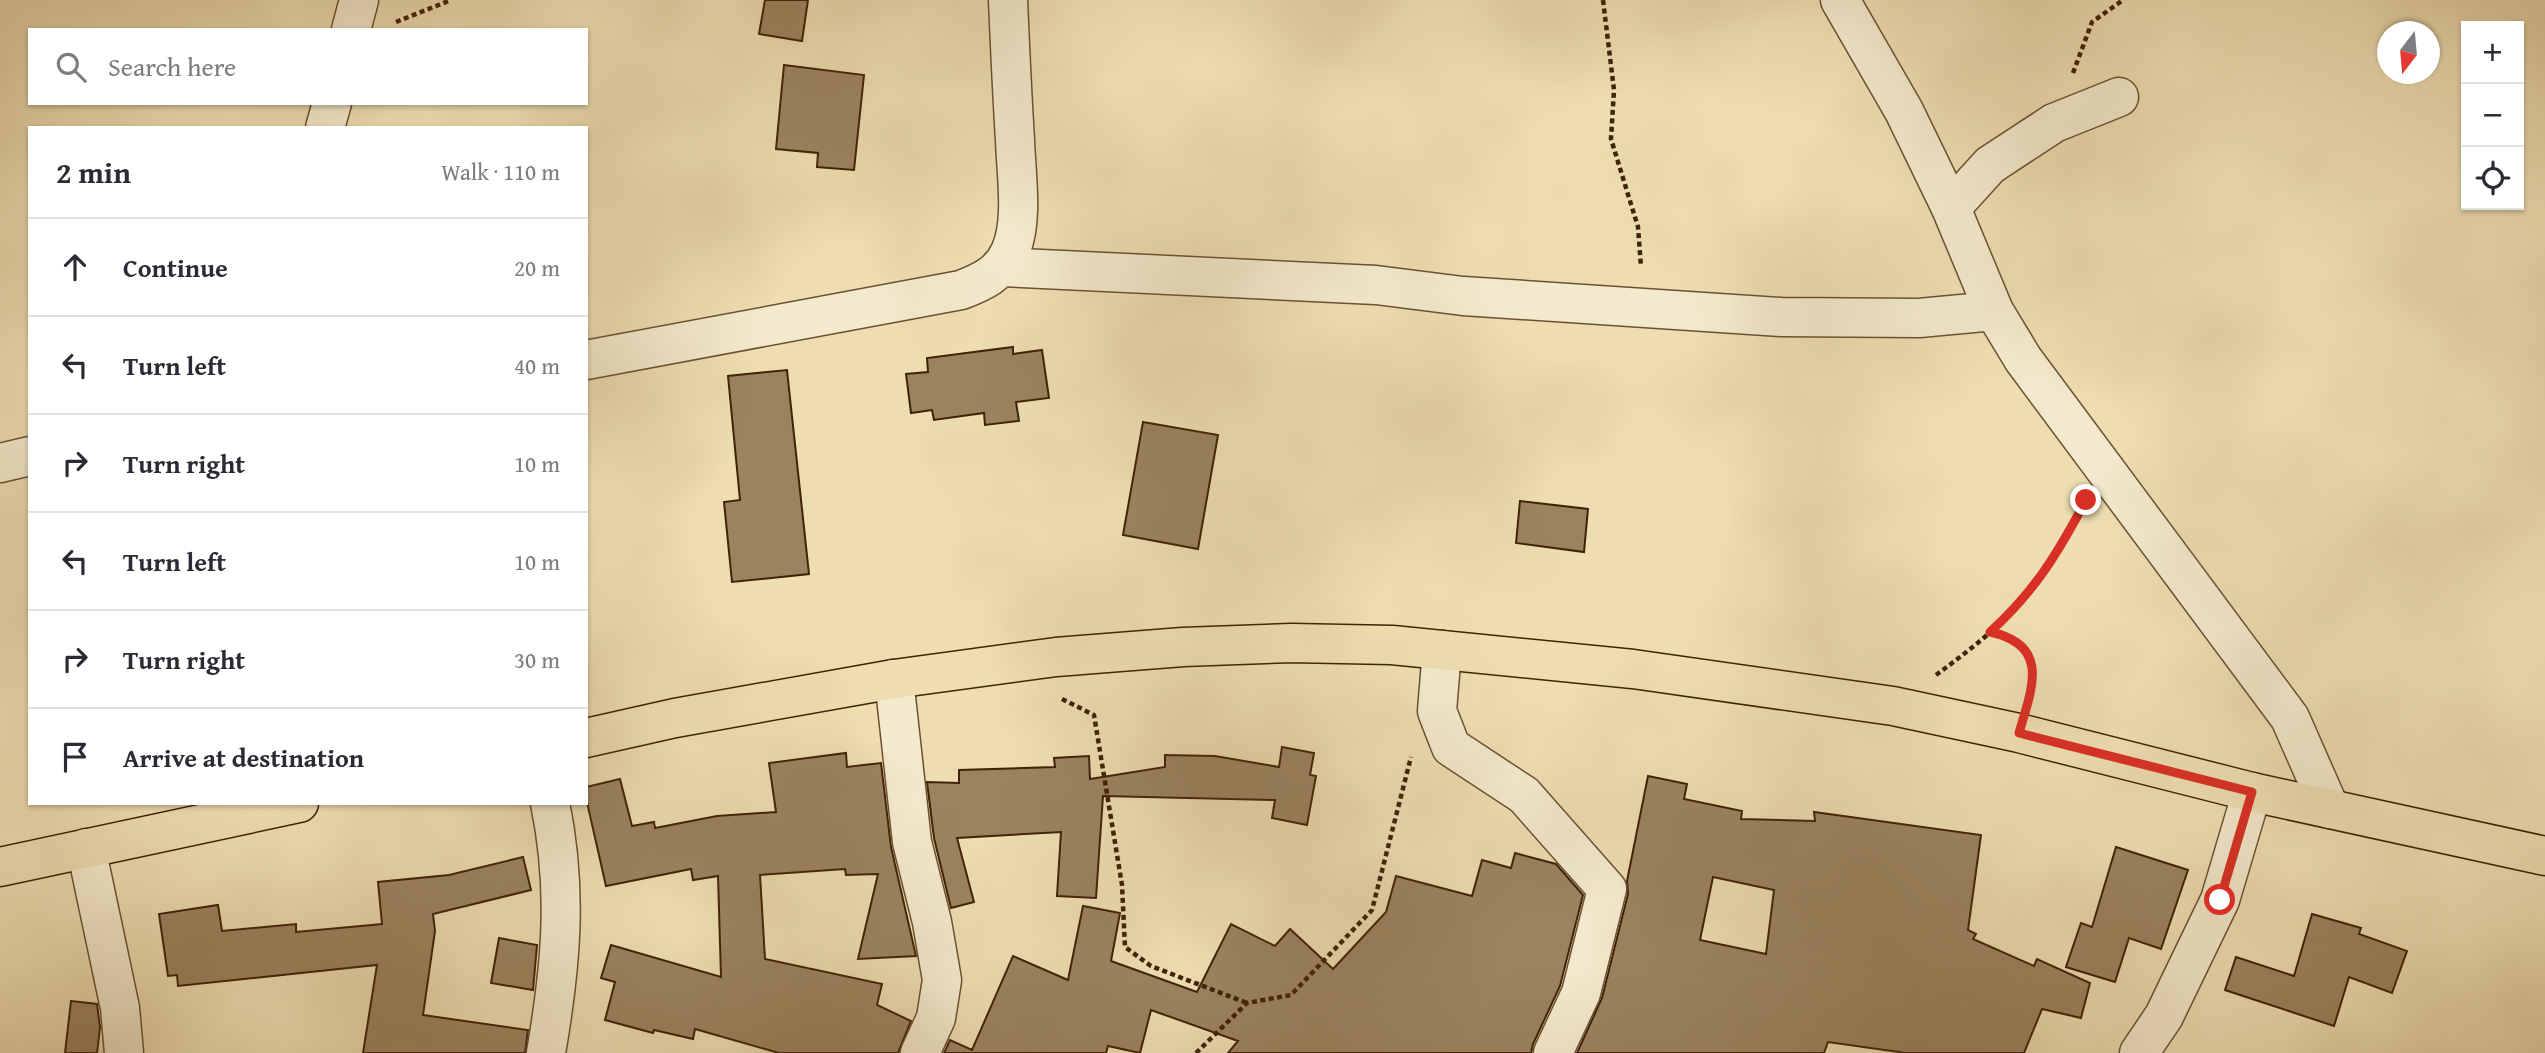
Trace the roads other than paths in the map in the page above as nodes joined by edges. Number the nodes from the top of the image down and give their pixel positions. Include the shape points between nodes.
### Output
1 (359, 0) edge
2 (1008, 0) edge
3 (1840, 0) edge
4 (370, 27) edge
5 (2119, 97) dead end
6 (331, 105) edge
7 (326, 126) edge
8 (1951, 208) junction
9 (1001, 267) junction
10 (1994, 311) junction
11 (588, 360) edge
12 (28, 456) edge
13 (0, 463) edge
14 (1442, 650) junction
15 (894, 679) junction
16 (588, 738) edge
17 (2252, 792) junction
18 (290, 805) edge
19 (550, 805) edge
20 (2330, 809) junction
21 (86, 848) junction
22 (2545, 856) edge
23 (0, 867) edge
24 (124, 1053) edge
25 (546, 1053) edge
26 (920, 1053) edge
27 (1553, 1053) edge
28 (2139, 1053) edge

1 - 4 street
2 - 9 street via 1017,195 1016,229
3 - 8 street via 1904,111
5 - 8 street via 2054,123 1990,165
6 - 7 street
8 - 10 street
9 - 10 street via 1376,285 1463,296 1781,317 1919,318
9 - 11 street via 983,282 961,290
10 - 20 street via 2023,359 2290,718
12 - 13 street
14 - 15 main road via 1291,643 1171,648
14 - 17 main road via 1633,669 1893,706
14 - 27 street via 1437,711 1451,747 1524,795 1607,889 1581,993
15 - 16 main road
15 - 26 street via 912,842 942,980 936,1018
17 - 20 main road
17 - 28 street via 2220,900 2164,1016
18 - 21 main road
19 - 25 street via 562,909 559,968
20 - 22 main road
21 - 23 main road
21 - 24 street via 120,1008

